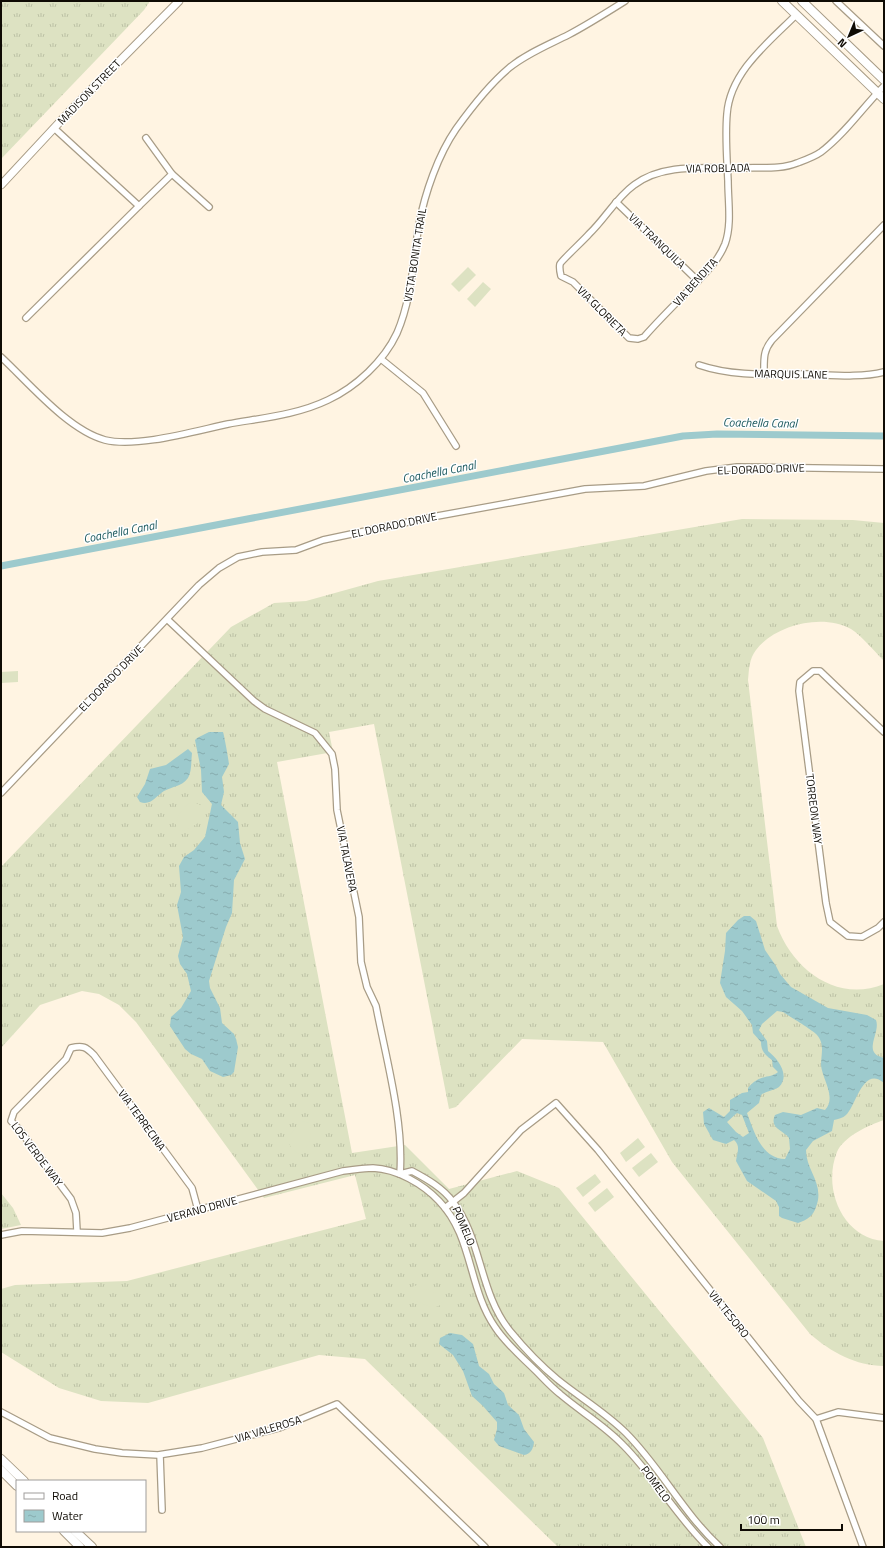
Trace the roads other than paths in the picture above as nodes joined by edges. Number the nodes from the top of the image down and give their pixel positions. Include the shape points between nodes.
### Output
1 (179, 1) edge
2 (625, 1) edge
3 (782, 1) edge
4 (802, 1) edge
5 (836, 1) edge
6 (796, 15) junction
7 (884, 46) edge
8 (884, 80) edge
9 (884, 86) edge
10 (878, 93) junction
11 (884, 99) edge
12 (54, 128) junction
13 (146, 138) dead end
14 (728, 168) junction
15 (172, 174) junction
16 (1, 185) edge
17 (616, 202) junction
18 (140, 206) junction
19 (209, 207) dead end
20 (884, 225) edge
21 (559, 265) joint
22 (698, 281) junction
23 (26, 318) dead end
24 (634, 339) joint
25 (1, 357) edge
26 (381, 359) junction
27 (699, 365) dead end
28 (884, 372) edge
29 (764, 374) junction
30 (456, 446) dead end
31 (884, 469) edge
32 (168, 620) junction
33 (884, 732) edge
34 (1, 793) edge
35 (884, 922) edge
36 (71, 1048) joint
37 (400, 1174) junction
38 (453, 1201) junction
39 (445, 1208) junction
40 (198, 1210) junction
41 (77, 1231) junction
42 (1, 1235) edge
43 (1, 1412) edge
44 (884, 1418) edge
45 (816, 1419) junction
46 (160, 1454) junction
47 (1, 1459) edge
48 (1, 1470) edge
49 (23, 1480) edge
50 (16, 1485) edge
51 (162, 1510) dead end
52 (65, 1532) edge
53 (76, 1532) edge
54 (80, 1547) edge
55 (92, 1547) edge
56 (485, 1547) edge
57 (708, 1547) edge
58 (720, 1547) edge
59 (863, 1547) edge

1 - 12 street, MADISON STREET
2 - 26 street, VISTA BONITA TRAIL via 509,68 455,130 425,195 407,306 396,334
3 - 6 main road
4 - 8 main road
5 - 7 street
6 - 10 main road
6 - 14 street, VIA BENDITA via 754,58 732,92 727,114
9 - 10 street, VIA ROBLADA
10 - 11 main road
10 - 14 street, VIA ROBLADA via 820,153 795,164 780,167
12 - 16 street, MADISON STREET
12 - 18 street
13 - 15 street
14 - 17 street, VIA ROBLADA via 676,169 659,173 634,185
14 - 22 street, VIA BENDITA via 728,222 725,243 717,261
15 - 18 street
15 - 19 street
17 - 21 street, VIA ROBLADA via 599,225
17 - 22 street, VIA TRANQUILA
18 - 23 street
20 - 29 street via 772,340 764,355
21 - 24 street, VIA GLORIETA via 561,276 573,282 629,338
22 - 24 street, VIA BENDITA via 644,337
25 - 26 street, VISTA BONITA TRAIL via 68,421 84,432 105,440 126,443 295,412 334,397
26 - 30 street via 423,393
27 - 29 street, MARQUIS LANE via 728,373
28 - 29 street, MARQUIS LANE via 842,375
31 - 32 street, EL DORADO DRIVE via 737,467 706,471 644,486 585,489 424,519 323,540 296,550 238,556 199,585
32 - 34 street, EL DORADO DRIVE
32 - 37 street, VIA TALAVERA via 254,701 315,733 332,754 337,810 359,917 360,962 376,1006 399,1129
33 - 35 street, TORREON WAY via 820,671 813,671 800,682 799,691 830,922 848,936 862,937
36 - 40 street, VIA TERRECINA via 87,1047 94,1055 192,1188
36 - 41 street, LOS VERDE WAY via 66,1059 14,1112 10,1121 19,1129 71,1199 76,1212
37 - 38 street, POMELO via 412,1171
37 - 39 street, POMELO via 432,1194
37 - 40 street, VERANO DRIVE via 373,1168 343,1171
38 - 39 street
38 - 45 street, VIA TESORO via 464,1193 521,1130 556,1103 598,1150
38 - 58 street, POMELO via 470,1237 486,1287 496,1310 509,1330 556,1378 625,1432 659,1471 690,1516
39 - 57 street, POMELO via 464,1241 478,1290 495,1327 509,1345 559,1394 623,1444 642,1464 676,1513
40 - 41 street, VERANO DRIVE via 102,1233
41 - 42 street, VERANO DRIVE via 22,1231
43 - 46 street, VIA VALEROSA via 50,1438 102,1450
44 - 45 street via 838,1412
45 - 59 street, VIA TESORO
46 - 51 street
46 - 56 street, VIA VALEROSA via 202,1448 279,1428 337,1404
47 - 49 main road
48 - 50 main road
52 - 54 main road
53 - 55 main road

